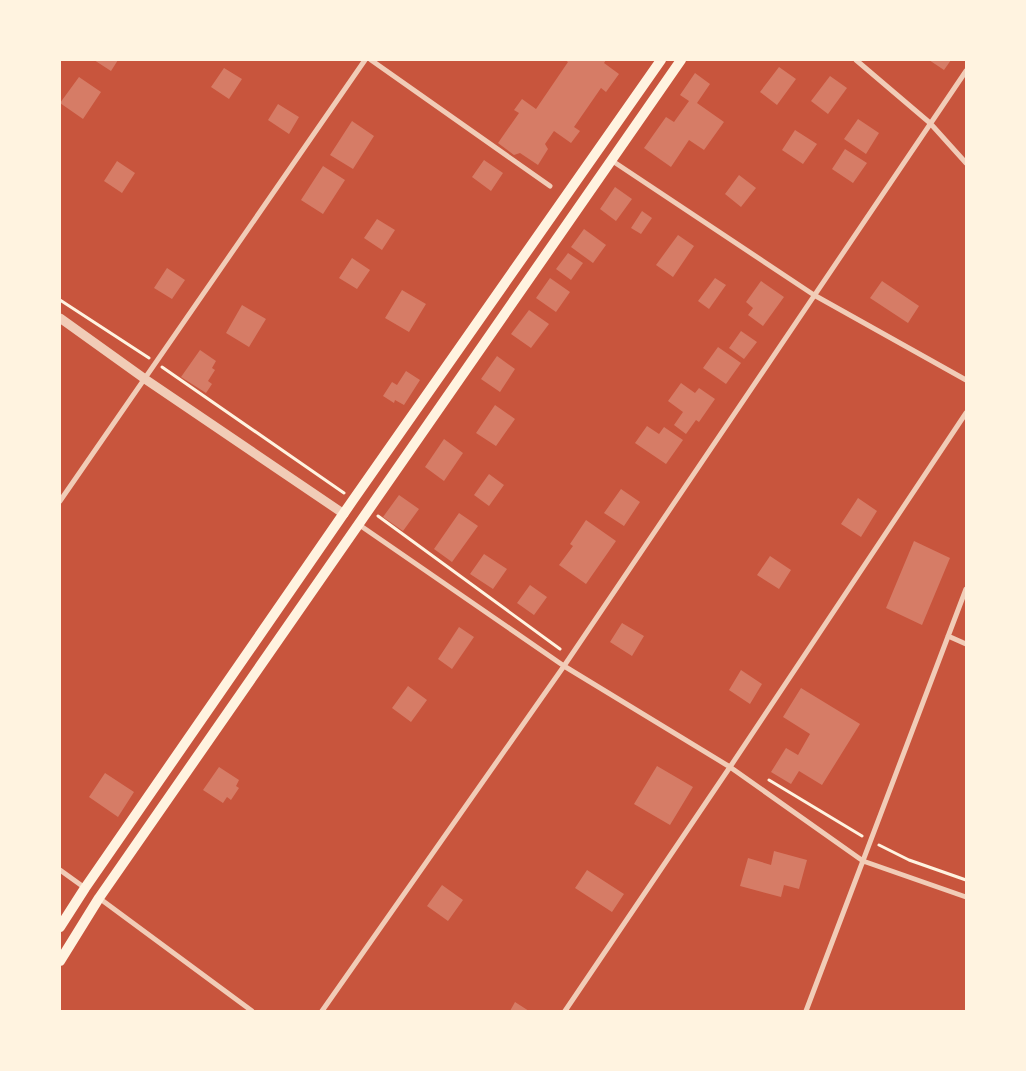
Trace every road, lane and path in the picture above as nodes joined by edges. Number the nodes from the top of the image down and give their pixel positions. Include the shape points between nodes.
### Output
1 (366, 60) edge
2 (371, 60) edge
3 (660, 60) edge
4 (681, 60) edge
5 (856, 60) edge
6 (966, 71) edge
7 (930, 123) junction
8 (597, 150) junction
9 (611, 159) junction
10 (966, 163) edge
11 (550, 186) dead end
12 (814, 295) junction
13 (60, 300) edge
14 (60, 318) edge
15 (156, 363) junction
16 (145, 379) junction
17 (966, 380) edge
18 (966, 413) edge
19 (348, 496) dead end
20 (60, 501) edge
21 (344, 514) junction
22 (376, 514) dead end
23 (358, 523) junction
24 (966, 589) edge
25 (948, 636) junction
26 (966, 644) edge
27 (570, 656) junction
28 (564, 666) junction
29 (730, 767) junction
30 (769, 780) dead end
31 (871, 841) junction
32 (863, 861) junction
33 (60, 870) edge
34 (966, 880) edge
35 (85, 888) junction
36 (966, 897) edge
37 (99, 898) junction
38 (60, 927) edge
39 (60, 961) edge
40 (252, 1011) edge
41 (322, 1011) edge
42 (564, 1011) edge
43 (806, 1011) edge

1 - 15 street
2 - 11 street
3 - 8 main road
4 - 9 main road
5 - 7 street
6 - 7 street
7 - 10 street
7 - 12 street
8 - 9 main road
8 - 21 main road
9 - 12 street
9 - 23 main road
12 - 17 street
12 - 27 street
13 - 15 path
14 - 16 street
15 - 16 street
15 - 19 path
16 - 20 street
16 - 21 street
18 - 29 street
21 - 23 main road
21 - 35 main road
22 - 27 path
23 - 28 street
23 - 37 main road
24 - 25 street
25 - 26 street
25 - 31 street
27 - 28 street
28 - 29 street
28 - 41 street
29 - 32 street
29 - 42 street
30 - 31 path
31 - 32 street
31 - 34 path via 909,860
32 - 36 street
32 - 43 street
33 - 35 street
35 - 37 main road
35 - 38 main road
37 - 39 main road
37 - 40 street

